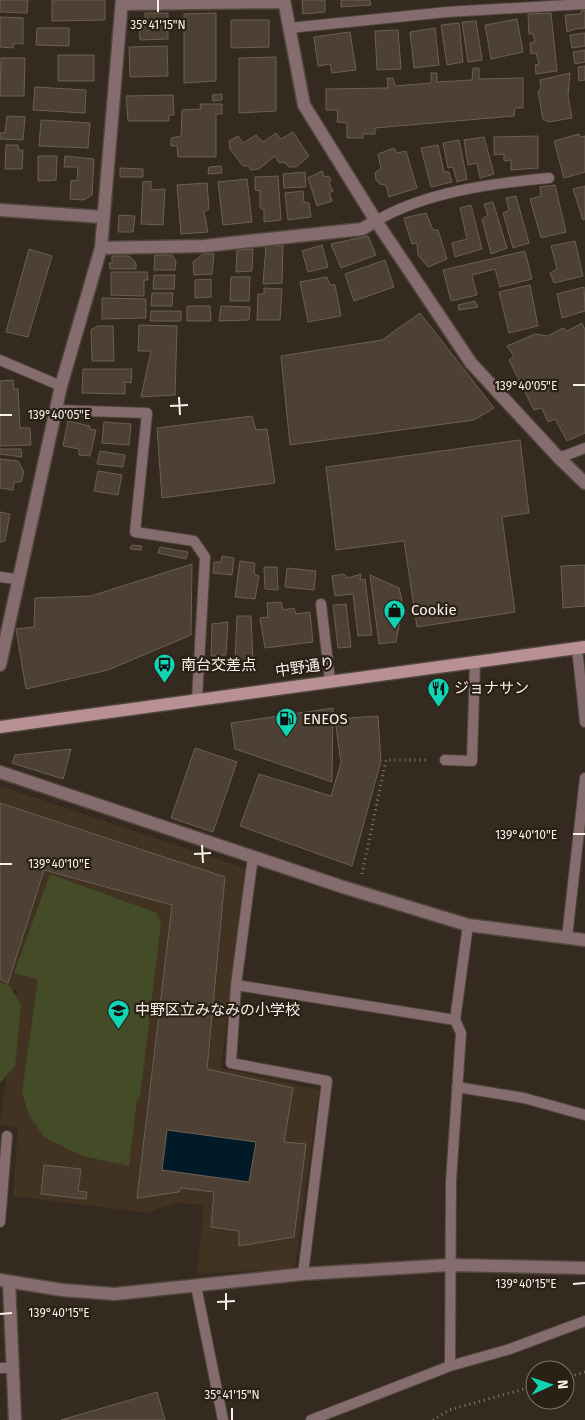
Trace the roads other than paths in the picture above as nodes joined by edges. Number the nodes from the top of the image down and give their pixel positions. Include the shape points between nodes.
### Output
1 (284, 1) edge
2 (122, 2) edge
3 (585, 4) edge
4 (289, 28) junction
5 (549, 178) dead end
6 (0, 210) edge
7 (103, 217) junction
8 (376, 221) junction
9 (101, 248) junction
10 (0, 360) edge
11 (61, 386) junction
12 (56, 410) junction
13 (585, 448) edge
14 (559, 458) junction
15 (585, 483) edge
16 (0, 577) edge
17 (17, 579) junction
18 (321, 604) dead end
19 (581, 647) edge
20 (476, 661) junction
21 (0, 665) edge
22 (330, 680) junction
23 (197, 699) junction
24 (585, 722) edge
25 (0, 727) edge
26 (445, 760) road end
27 (0, 772) edge
28 (585, 778) edge
29 (585, 800) edge
30 (253, 856) junction
31 (468, 925) junction
32 (567, 937) junction
33 (585, 940) edge
34 (236, 985) junction
35 (455, 1020) junction
36 (457, 1087) junction
37 (585, 1115) edge
38 (7, 1136) dead end
39 (0, 1222) edge
40 (449, 1265) junction
41 (585, 1268) edge
42 (303, 1274) junction
43 (4, 1281) edge
44 (196, 1286) junction
45 (585, 1321) edge
46 (450, 1366) junction
47 (6, 1368) edge
48 (15, 1420) edge
49 (223, 1420) edge
50 (311, 1420) edge

1 - 2 street
1 - 4 street
2 - 7 street
3 - 4 lane via 447,12
4 - 8 street via 304,105
5 - 8 lane via 506,182 424,200
6 - 7 street
7 - 9 street
8 - 9 street via 362,229 204,246
8 - 14 street via 471,363
9 - 11 street
10 - 11 lane
11 - 12 street
12 - 17 street
12 - 23 lane via 146,413 135,532 194,541 205,557
13 - 14 lane
14 - 15 street
16 - 17 lane
17 - 21 street
18 - 22 lane
19 - 20 main road, 中野通り
19 - 24 lane
20 - 22 main road, 中野通り
20 - 26 lane via 472,761
22 - 23 main road, 中野通り
23 - 25 main road, 中野通り
27 - 30 street
28 - 29 lane
29 - 32 lane
30 - 31 street
30 - 34 lane
31 - 32 street
31 - 35 lane
32 - 33 street
34 - 35 lane
34 - 42 lane via 230,1063 327,1081
35 - 36 lane via 461,1033
36 - 37 lane via 524,1098
36 - 40 lane
38 - 39 lane
40 - 41 street
40 - 42 street
40 - 46 lane
42 - 44 street
43 - 44 street via 115,1294
43 - 47 street
44 - 49 lane
45 - 46 lane via 510,1349
46 - 50 lane
47 - 48 street

